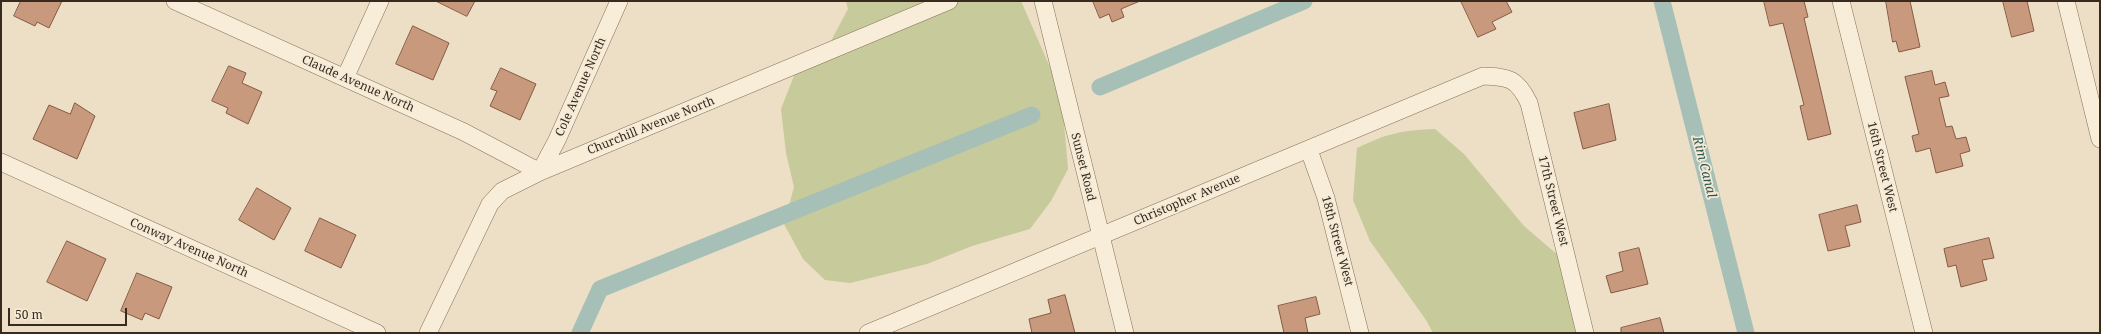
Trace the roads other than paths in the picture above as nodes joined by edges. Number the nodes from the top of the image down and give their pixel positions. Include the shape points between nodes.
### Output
1 (175, 1) edge
2 (380, 1) edge
3 (619, 1) edge
4 (949, 1) edge
5 (1043, 1) edge
6 (1841, 1) edge
7 (2066, 1) edge
8 (1508, 77) joint
9 (345, 78) junction
10 (2100, 140) edge
11 (1309, 150) junction
12 (1, 162) edge
13 (540, 172) junction
14 (1101, 236) junction
15 (377, 333) edge
16 (428, 333) edge
17 (868, 333) edge
18 (1125, 333) edge
19 (1360, 333) edge
20 (1585, 333) edge
21 (1924, 333) edge

1 - 9 street, Claude Avenue North
2 - 9 street
3 - 13 street, Cole Avenue North via 557,140
4 - 13 street, Churchill Avenue North
5 - 14 street, Sunset Road
6 - 21 street, 16th Street West
7 - 10 street
8 - 11 street, Christopher Avenue via 1483,76
8 - 20 street, 17th Street West via 1521,87 1529,103
9 - 13 street, Claude Avenue North via 464,132
11 - 14 street, Christopher Avenue
11 - 19 street, 18th Street West via 1326,198
12 - 15 street, Conway Avenue North
13 - 16 street, Churchill Avenue North via 502,191 490,204
14 - 17 street, Christopher Avenue
14 - 18 street, Sunset Road

